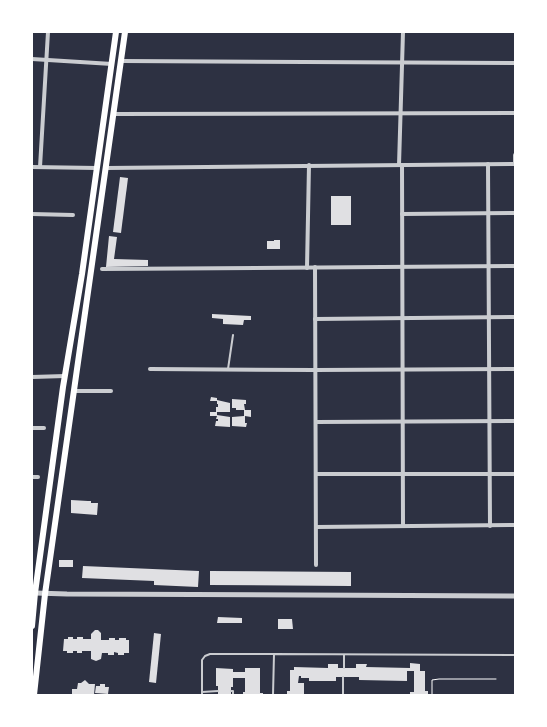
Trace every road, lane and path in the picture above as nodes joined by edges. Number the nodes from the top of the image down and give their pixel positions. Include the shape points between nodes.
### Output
1 (48, 32) edge
2 (116, 32) edge
3 (125, 32) edge
4 (403, 32) edge
5 (32, 59) edge
6 (46, 60) junction
7 (122, 61) junction
8 (402, 62) junction
9 (515, 63) edge
10 (112, 64) junction
11 (401, 112) junction
12 (515, 113) edge
13 (114, 114) junction
14 (515, 155) edge
15 (488, 164) junction
16 (515, 164) edge
17 (401, 165) junction
18 (308, 166) junction
19 (32, 167) edge
20 (40, 167) junction
21 (97, 168) junction
22 (106, 168) junction
23 (489, 213) junction
24 (515, 213) edge
25 (32, 214) edge
26 (73, 214) dead end
27 (402, 214) junction
28 (489, 266) junction
29 (515, 266) edge
30 (403, 267) junction
31 (307, 268) junction
32 (315, 268) junction
33 (102, 269) dead end
34 (403, 318) junction
35 (489, 318) junction
36 (515, 318) edge
37 (315, 319) junction
38 (233, 335) dead end
39 (150, 368) dead end
40 (228, 369) junction
41 (315, 370) junction
42 (403, 370) junction
43 (489, 370) junction
44 (515, 370) edge
45 (65, 376) junction
46 (32, 377) edge
47 (74, 391) junction
48 (111, 391) dead end
49 (403, 421) junction
50 (489, 421) junction
51 (515, 421) edge
52 (316, 422) junction
53 (32, 428) edge
54 (44, 428) dead end
55 (316, 474) junction
56 (403, 474) junction
57 (490, 474) junction
58 (515, 474) edge
59 (32, 477) edge
60 (38, 477) dead end
61 (515, 525) edge
62 (403, 526) junction
63 (490, 526) junction
64 (316, 527) junction
65 (316, 566) dead end
66 (35, 593) junction
67 (45, 594) junction
68 (515, 596) edge
69 (32, 626) edge
70 (274, 654) junction
71 (344, 654) junction
72 (515, 655) edge
73 (344, 668) dead end
74 (344, 677) dead end
75 (496, 679) dead end
76 (218, 691) dead end
77 (231, 691) dead end
78 (202, 692) junction
79 (34, 695) edge
80 (202, 695) edge
81 (233, 695) edge
82 (273, 695) edge
83 (343, 695) edge
84 (432, 695) edge

1 - 6 street
2 - 10 main road
3 - 7 main road
4 - 8 street
5 - 6 street
6 - 10 street
6 - 20 street
7 - 8 street
7 - 13 main road
8 - 9 street
8 - 11 street
10 - 21 main road
11 - 12 street
11 - 13 street
11 - 17 street
13 - 22 main road
14 - 16 street
15 - 16 street
15 - 17 street
15 - 23 street
17 - 18 street
17 - 27 street
18 - 22 street
18 - 31 street
19 - 20 street
20 - 21 street
21 - 45 main road
22 - 47 main road
23 - 24 street
23 - 27 street
23 - 28 street
25 - 26 street
27 - 30 street
28 - 29 street
28 - 30 street
28 - 35 street
30 - 32 street
30 - 34 street
31 - 32 street
31 - 33 street
32 - 37 street
34 - 35 street
34 - 37 street
34 - 42 street
35 - 36 street
35 - 43 street
37 - 41 street
38 - 40 lane
39 - 40 street
40 - 41 street
41 - 42 street
41 - 52 street
42 - 43 street
42 - 49 street
43 - 44 street
43 - 50 street
45 - 46 street
45 - 66 main road
47 - 48 street
47 - 67 main road
49 - 50 street
49 - 52 street
49 - 56 street
50 - 51 street
50 - 57 street
52 - 55 street
53 - 54 street
55 - 56 street
55 - 64 street
56 - 57 street
56 - 62 street
57 - 58 street
57 - 63 street
59 - 60 street
61 - 63 street
62 - 63 street
62 - 64 street
64 - 65 street
66 - 67 street
66 - 69 main road
67 - 68 street
67 - 79 main road
70 - 71 lane
70 - 78 lane via 205,656 202,660
70 - 82 lane
71 - 72 lane
71 - 73 lane
74 - 83 lane
75 - 84 path via 432,680
76 - 78 lane
77 - 81 lane
78 - 80 lane

